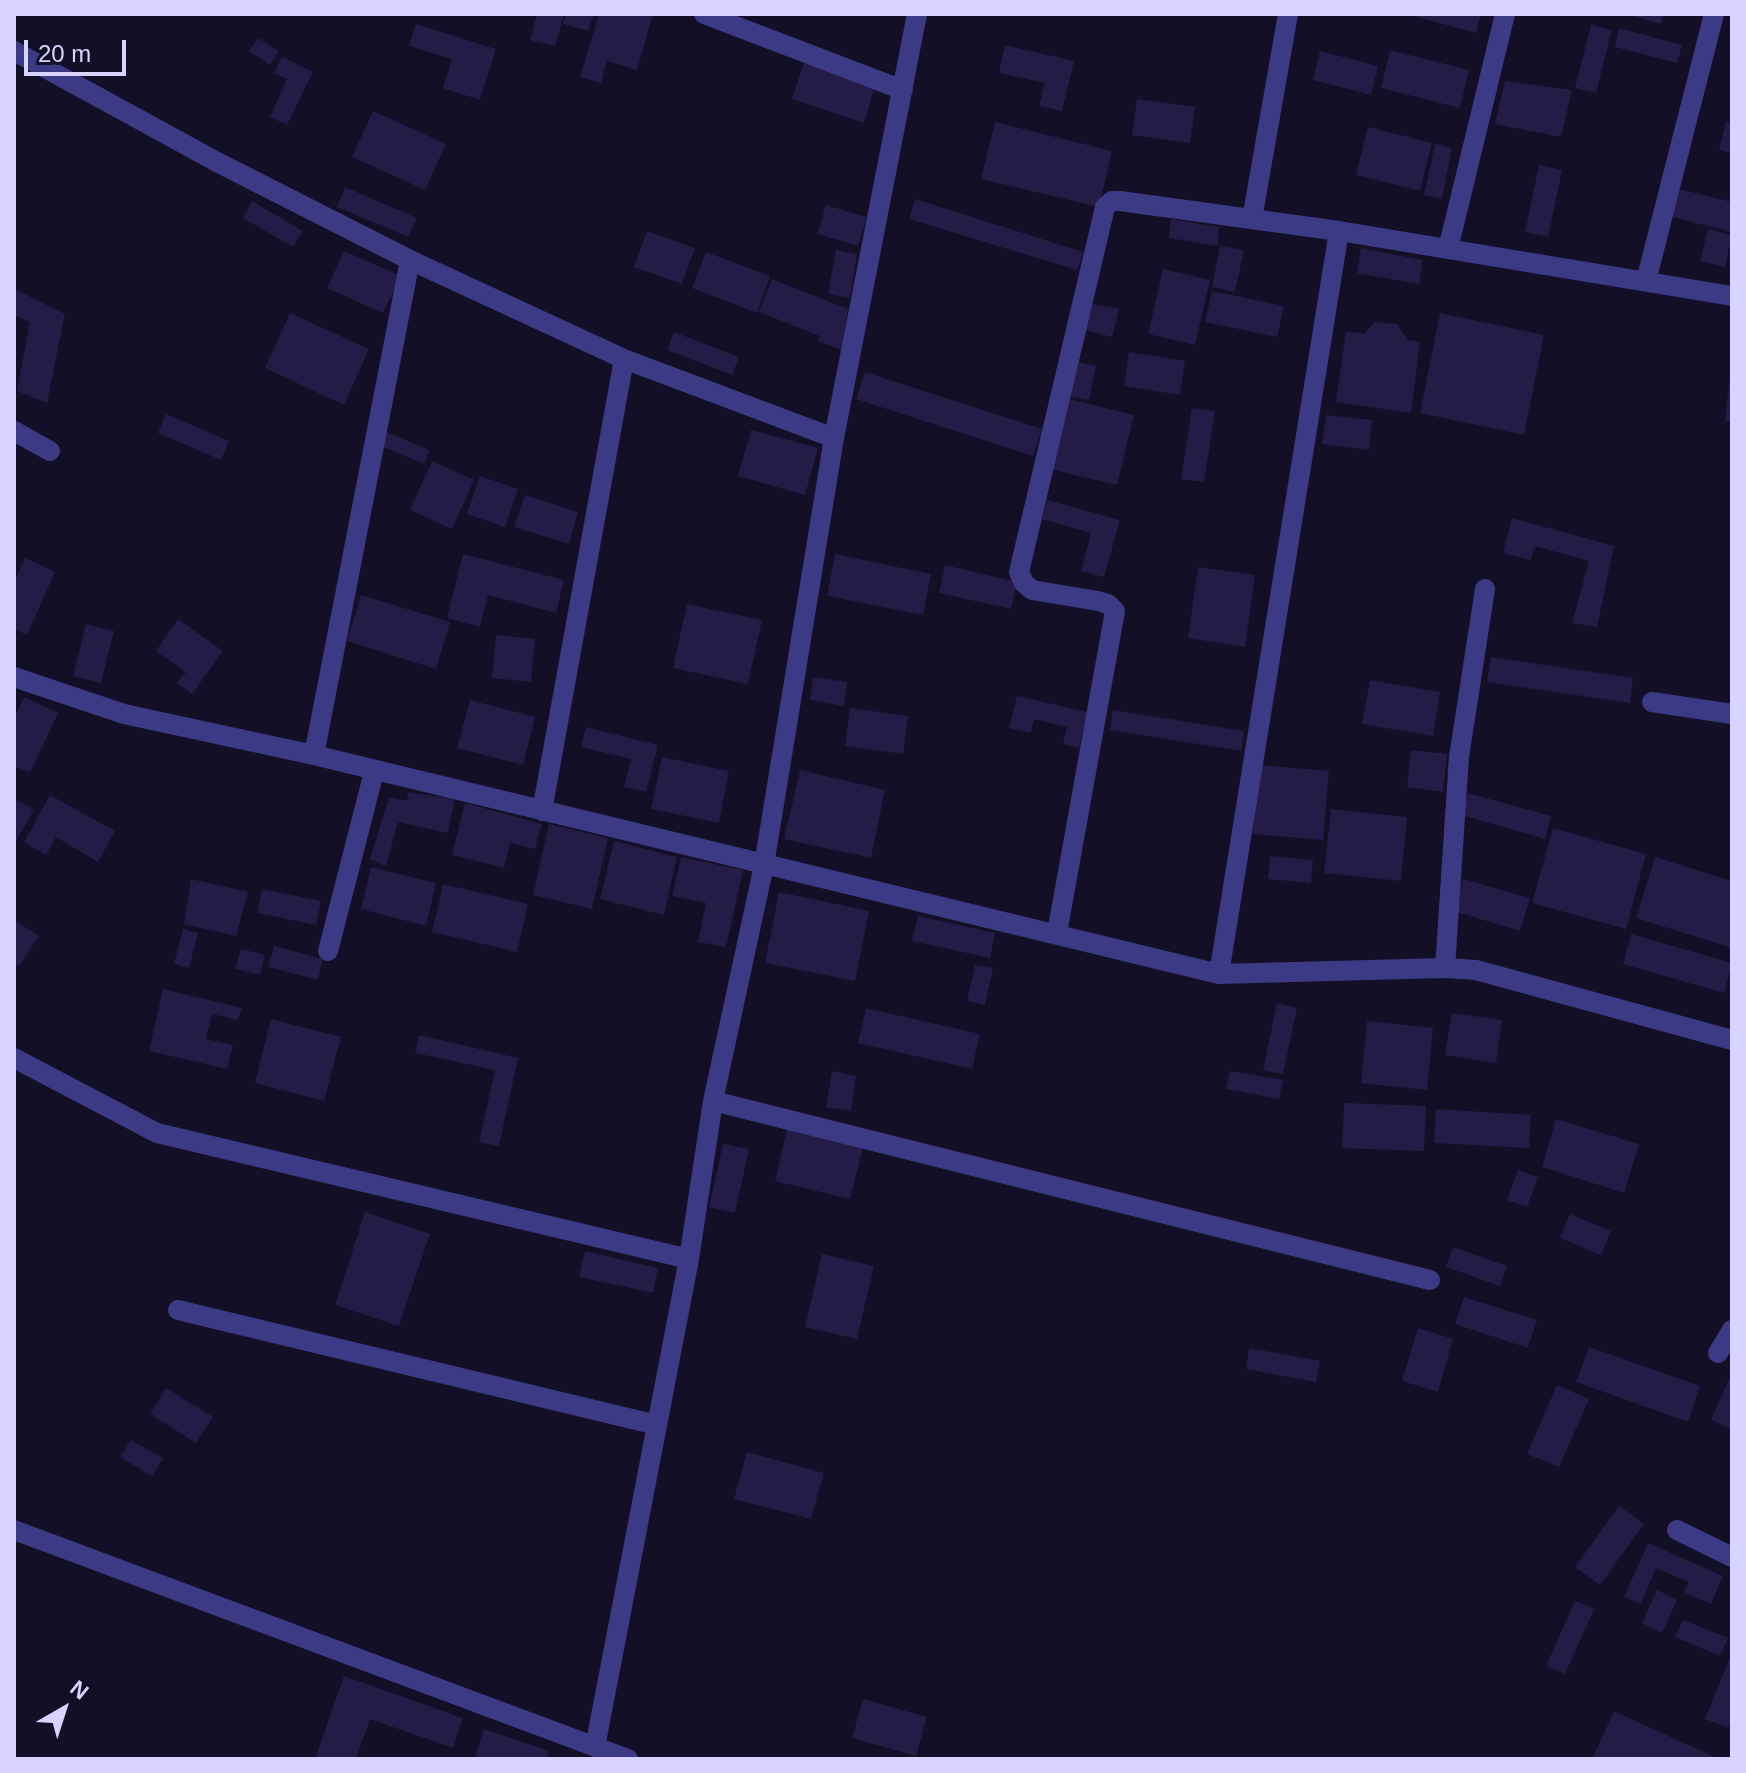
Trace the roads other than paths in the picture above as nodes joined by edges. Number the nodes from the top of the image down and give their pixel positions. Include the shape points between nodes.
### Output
1 (704, 14) edge
2 (917, 14) edge
3 (1288, 14) edge
4 (1505, 14) edge
5 (1714, 14) edge
6 (14, 51) edge
7 (903, 90) junction
8 (1252, 219) junction
9 (1339, 231) junction
10 (1448, 249) junction
11 (410, 260) junction
12 (1646, 281) junction
13 (1732, 296) edge
14 (624, 359) junction
15 (14, 431) edge
16 (834, 438) junction
17 (50, 451) dead end
18 (1485, 589) dead end
19 (14, 677) edge
20 (1652, 702) dead end
21 (1732, 714) edge
22 (314, 755) junction
23 (374, 772) junction
24 (542, 811) junction
25 (764, 865) junction
26 (1057, 933) junction
27 (328, 951) dead end
28 (1445, 968) junction
29 (1219, 974) junction
30 (1732, 1040) edge
31 (14, 1058) edge
32 (713, 1101) junction
33 (689, 1259) junction
34 (1430, 1280) dead end
35 (178, 1310) dead end
36 (1732, 1330) edge
37 (1718, 1353) dead end
38 (657, 1425) junction
39 (14, 1530) edge
40 (1677, 1530) dead end
41 (1732, 1557) edge
42 (595, 1747) junction
43 (628, 1759) edge

1 - 7 street
2 - 7 street
3 - 8 street
4 - 10 street
5 - 12 street
6 - 11 street
7 - 16 street
8 - 9 street
8 - 26 street via 1120,201 1105,207 1019,572 1032,590 1098,601 1115,611
9 - 10 street
9 - 29 street
10 - 12 street
11 - 14 street
11 - 22 street
12 - 13 street
14 - 16 street
14 - 24 street
15 - 17 street
16 - 25 street
18 - 28 street via 1459,757
19 - 22 street via 124,714
20 - 21 street
22 - 23 street
23 - 24 street
23 - 27 street
24 - 25 street
25 - 26 street
25 - 32 street
26 - 29 street
28 - 29 street
28 - 30 street via 1476,970
31 - 33 street via 157,1133
32 - 33 street
32 - 34 street
33 - 38 street
35 - 38 street
36 - 37 street
38 - 42 street
39 - 42 street
40 - 41 street
42 - 43 street

